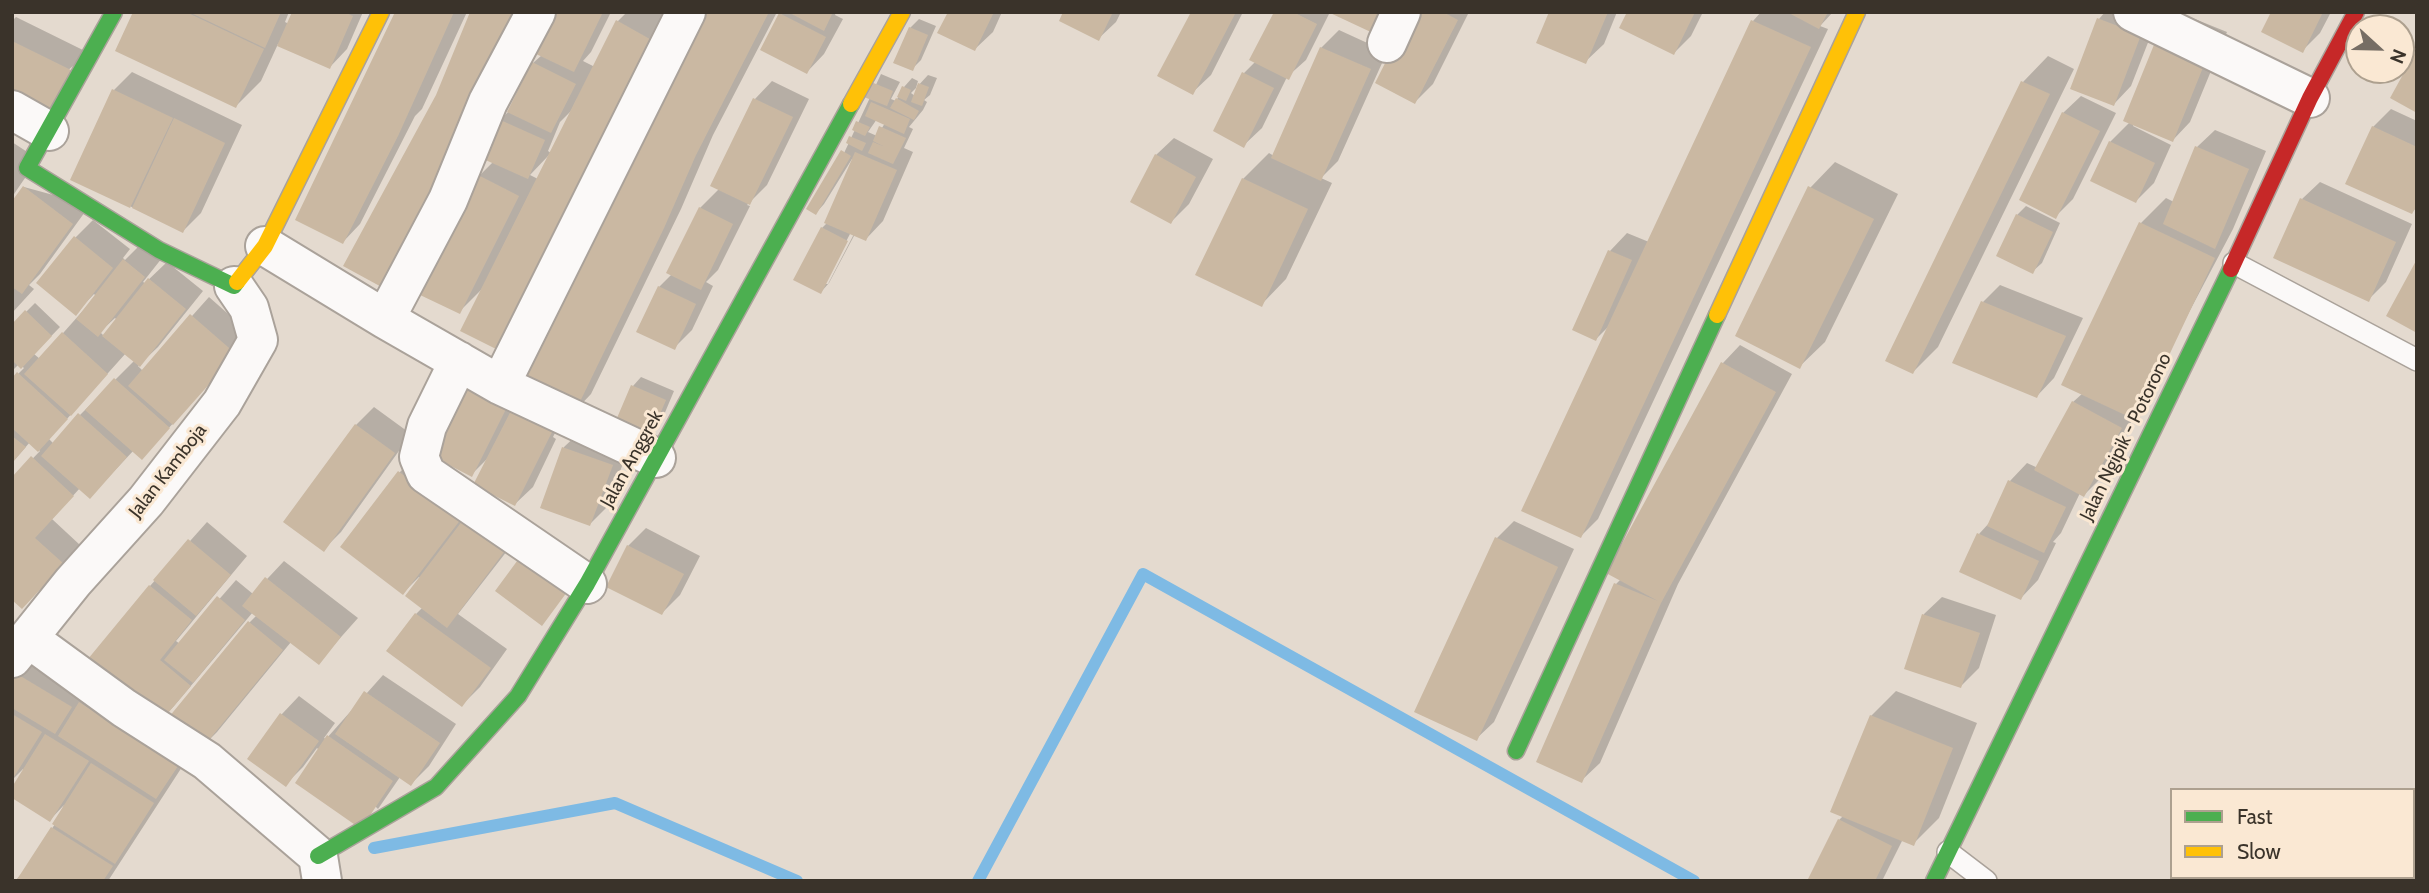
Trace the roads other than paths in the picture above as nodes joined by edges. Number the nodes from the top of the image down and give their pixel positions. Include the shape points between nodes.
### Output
1 (114, 12) edge
2 (381, 12) edge
3 (536, 12) edge
4 (687, 12) edge
5 (901, 12) edge
6 (1857, 12) edge
7 (2133, 12) edge
8 (2356, 12) edge
9 (2310, 97) junction
10 (12, 110) edge
11 (49, 131) junction
12 (20, 161) edge
13 (265, 246) junction
14 (2234, 263) junction
15 (234, 286) junction
16 (385, 319) junction
17 (2417, 360) edge
18 (459, 361) junction
19 (500, 385) junction
20 (656, 458) junction
21 (587, 584) junction
22 (20, 648) edge
23 (1517, 751) dead end
24 (1948, 852) junction
25 (320, 868) edge
26 (1934, 881) edge
27 (1986, 881) edge

1 - 11 street
2 - 13 street
3 - 16 street via 488,102 448,200
4 - 19 street
5 - 20 street, Jalan Anggrek
6 - 23 street
7 - 9 street
8 - 9 street, Jalan Ngipik - Potorono
9 - 14 street, Jalan Ngipik - Potorono
10 - 11 street
11 - 12 street
12 - 15 street via 159,250
13 - 15 street
13 - 16 street
14 - 17 lane
14 - 24 street, Jalan Ngipik - Potorono
15 - 22 street, Jalan Kamboja via 249,308 258,340 222,403 146,501
16 - 18 street
18 - 19 street
18 - 21 street via 426,426 419,457 426,474
19 - 20 street
20 - 21 street, Jalan Anggrek
21 - 25 street, Jalan Anggrek via 518,696 436,787
22 - 25 street via 207,761
24 - 26 street, Jalan Ngipik - Potorono
24 - 27 lane

